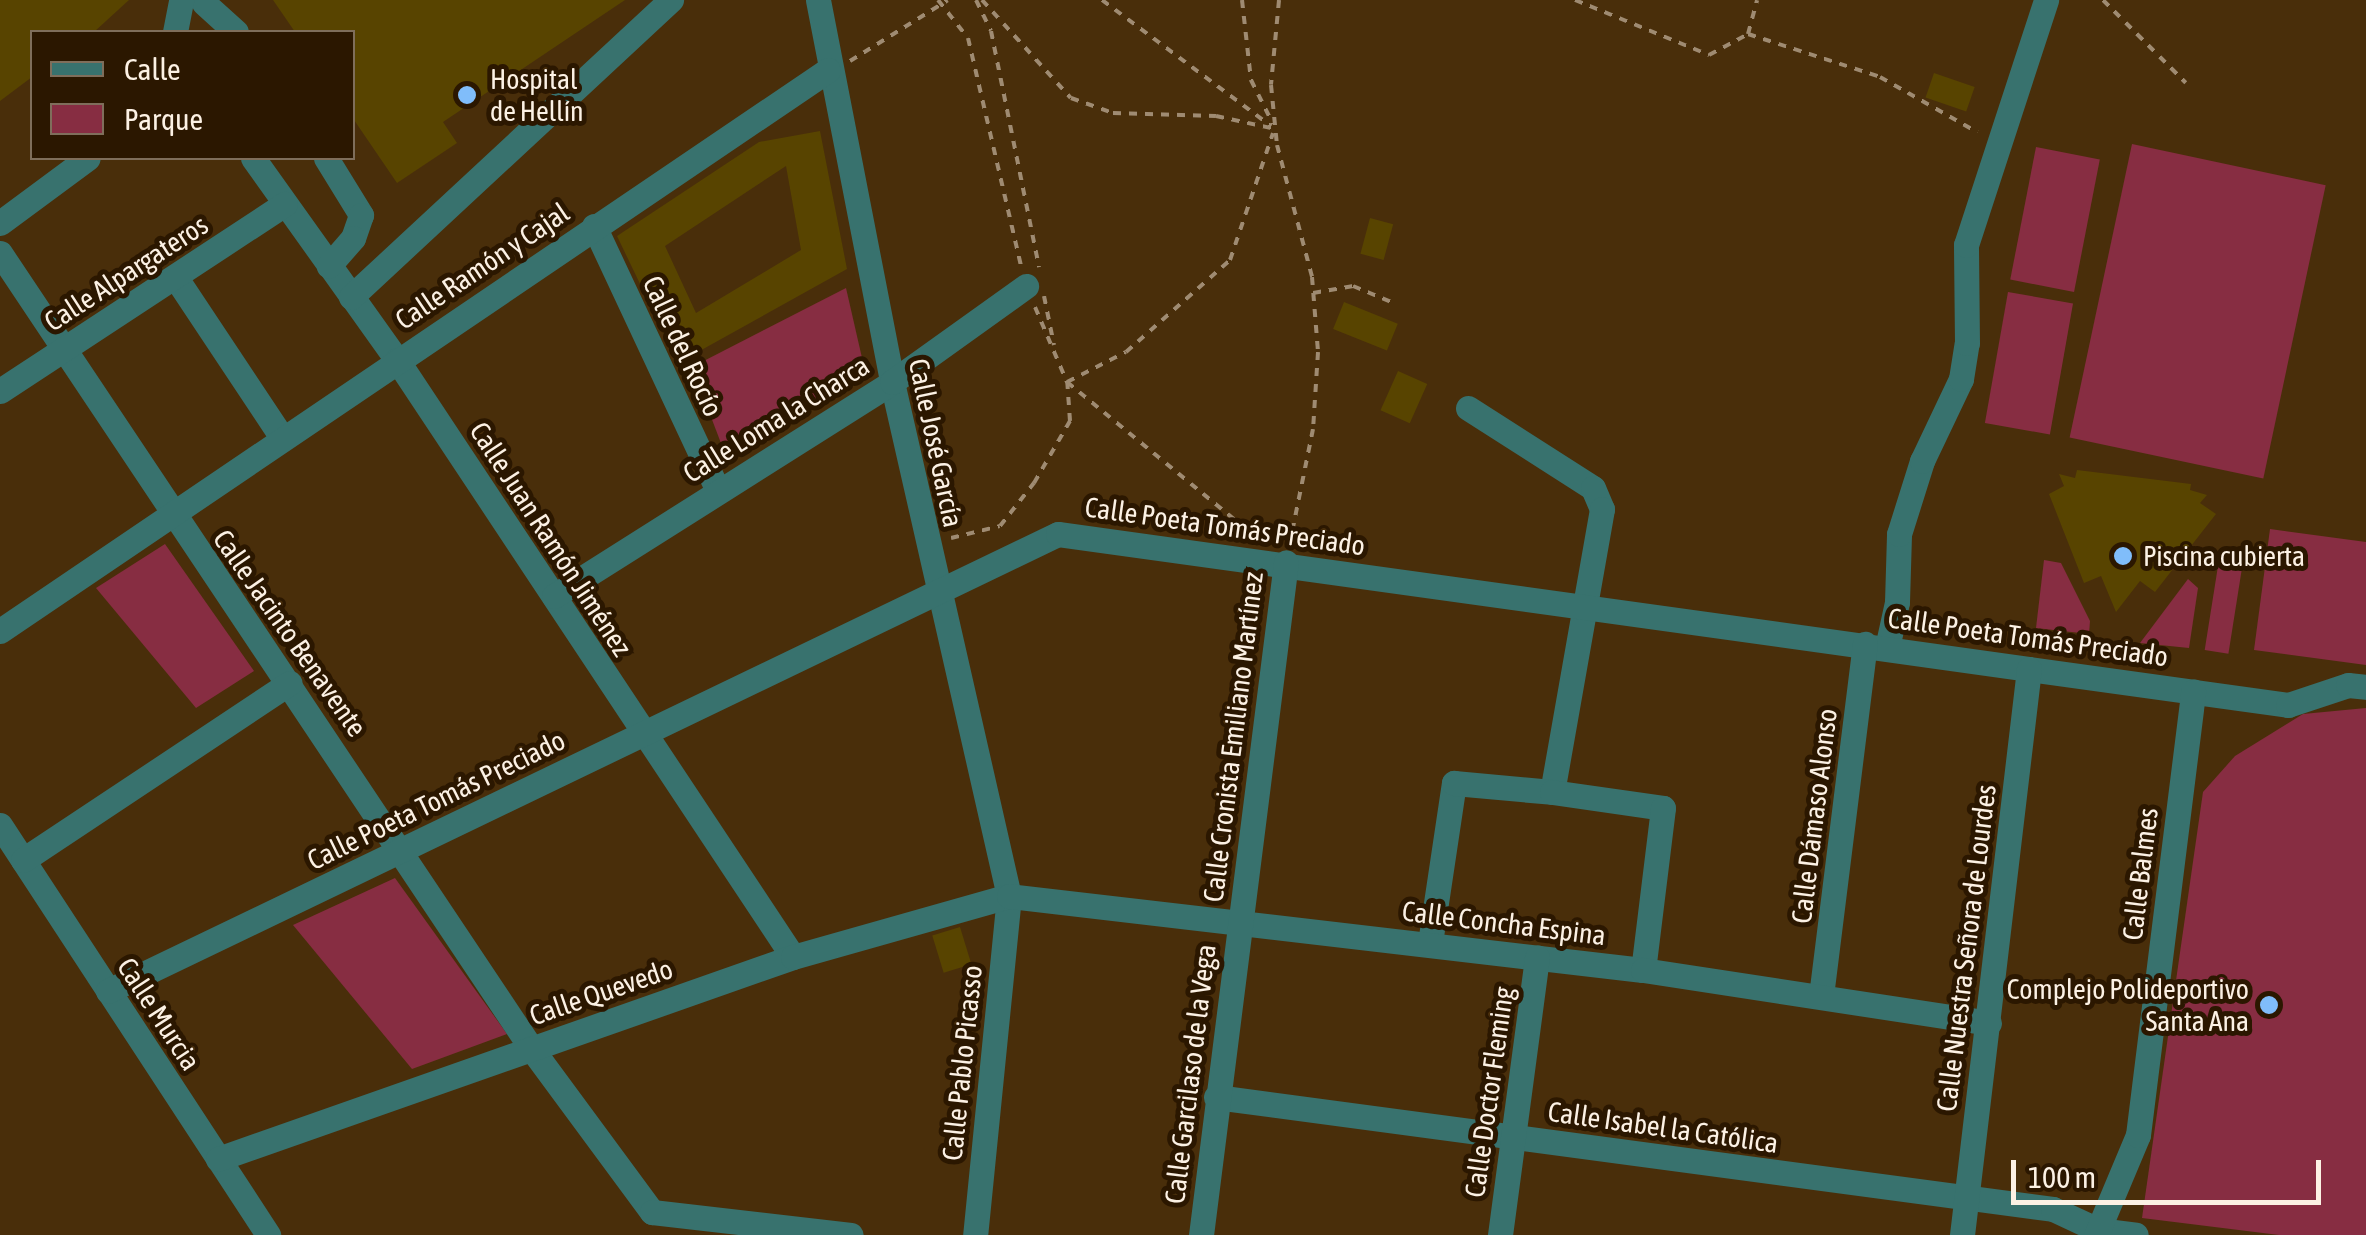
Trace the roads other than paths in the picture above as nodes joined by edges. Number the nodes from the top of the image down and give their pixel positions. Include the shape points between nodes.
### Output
1 (672, 0) edge
2 (818, 0) edge
3 (2046, 0) edge
4 (193, 2) edge
5 (176, 30) edge
6 (233, 30) edge
7 (828, 70) junction
8 (85, 160) edge
9 (254, 160) edge
10 (327, 160) edge
11 (285, 204) junction
12 (0, 223) edge
13 (594, 226) junction
14 (0, 252) edge
15 (329, 266) junction
16 (176, 278) junction
17 (1026, 286) road end
18 (351, 297) junction
19 (64, 348) junction
20 (397, 360) junction
21 (892, 382) junction
22 (0, 391) edge
23 (1468, 408) dead end
24 (281, 436) junction
25 (718, 491) junction
26 (169, 512) junction
27 (1286, 562) junction
28 (937, 592) junction
29 (554, 596) junction
30 (1584, 609) junction
31 (0, 631) edge
32 (1876, 646) junction
33 (2029, 669) junction
34 (289, 683) junction
35 (2366, 687) edge
36 (2193, 691) junction
37 (644, 734) junction
38 (1552, 792) junction
39 (0, 825) edge
40 (402, 850) junction
41 (23, 860) junction
42 (1008, 896) junction
43 (1239, 920) junction
44 (1430, 944) junction
45 (793, 957) junction
46 (1538, 957) junction
47 (1643, 970) junction
48 (108, 991) junction
49 (1822, 996) junction
50 (1989, 1023) junction
51 (530, 1048) junction
52 (1216, 1097) junction
53 (1512, 1136) junction
54 (218, 1159) junction
55 (1966, 1201) junction
56 (2097, 1232) edge
57 (268, 1235) edge
58 (851, 1235) edge
59 (975, 1235) edge
60 (1200, 1235) edge
61 (1500, 1235) edge
62 (1962, 1235) edge
63 (2136, 1235) edge

1 - 18 street
2 - 7 street, Calle José García
3 - 32 street, Calle Dámaso Alonso via 1966,245 1961,379 1904,516
4 - 5 street
4 - 6 street
7 - 13 street, Calle Ramón y Cajal
7 - 21 street, Calle José García
8 - 12 street
9 - 11 street, Calle Juan Ramón Jiménez
10 - 15 street via 361,215 353,238
11 - 15 street, Calle Juan Ramón Jiménez
11 - 16 street, Calle Alpargateros
13 - 20 street, Calle Ramón y Cajal
13 - 25 street, Calle del Rocío
14 - 19 street, Calle Jacinto Benavente
15 - 18 street, Calle Juan Ramón Jiménez
16 - 19 street, Calle Alpargateros
16 - 24 street
17 - 21 street, Calle Loma la Charca
18 - 20 street, Calle Juan Ramón Jiménez
19 - 22 street, Calle Alpargateros
19 - 26 street, Calle Jacinto Benavente
20 - 24 street, Calle Ramón y Cajal
20 - 29 street, Calle Juan Ramón Jiménez
21 - 25 street, Calle Loma la Charca
21 - 28 street, Calle José García
23 - 30 street via 1593,488 1602,509
24 - 26 street, Calle Ramón y Cajal
25 - 29 street, Calle Loma la Charca
26 - 31 street, Calle Ramón y Cajal
26 - 34 street, Calle Jacinto Benavente
27 - 28 street, Calle Poeta Tomás Preciado via 1058,534
27 - 30 street, Calle Poeta Tomás Preciado
27 - 43 street, Calle Cronista Emiliano Martínez
28 - 37 street, Calle Poeta Tomás Preciado
28 - 42 street, Calle José García
29 - 37 street, Calle Juan Ramón Jiménez
30 - 32 street, Calle Poeta Tomás Preciado
30 - 38 street
32 - 33 street, Calle Poeta Tomás Preciado
32 - 49 street, Calle Dámaso Alonso
33 - 36 street, Calle Poeta Tomás Preciado
33 - 50 street, Calle Nuestra Señora de Lourdes
34 - 40 street, Calle Jacinto Benavente
34 - 41 street
35 - 36 street, Calle Poeta Tomás Preciado via 2348,685 2288,705
36 - 56 street, Calle Balmes via 2138,1134
37 - 40 street, Calle Poeta Tomás Preciado
37 - 45 street, Calle Juan Ramón Jiménez
38 - 44 street via 1454,783
38 - 47 street via 1663,808
39 - 41 street, Calle Murcia
40 - 48 street, Calle Poeta Tomás Preciado
40 - 51 street, Calle Jacinto Benavente
41 - 48 street, Calle Murcia
42 - 43 street, Calle Concha Espina
42 - 45 street, Calle Quevedo
42 - 59 street, Calle Pablo Picasso
43 - 44 street, Calle Concha Espina
43 - 52 street, Calle Garcilaso de la Vega
44 - 46 street, Calle Concha Espina
45 - 51 street, Calle Quevedo
46 - 47 street, Calle Concha Espina
46 - 53 street, Calle Doctor Fleming
47 - 49 street, Calle Concha Espina
48 - 54 street, Calle Murcia
49 - 50 street, Calle Concha Espina
50 - 55 street, Calle Nuestra Señora de Lourdes
51 - 54 street, Calle Quevedo
51 - 58 street, Calle Jacinto Benavente via 652,1212
52 - 53 street, Calle Isabel la Católica
52 - 60 street, Calle Garcilaso de la Vega
53 - 55 street, Calle Isabel la Católica
53 - 61 street, Calle Doctor Fleming
54 - 57 street, Calle Murcia
55 - 56 street, Calle Isabel la Católica via 2054,1209
55 - 62 street, Calle Nuestra Señora de Lourdes
56 - 63 street, Calle Isabel la Católica

